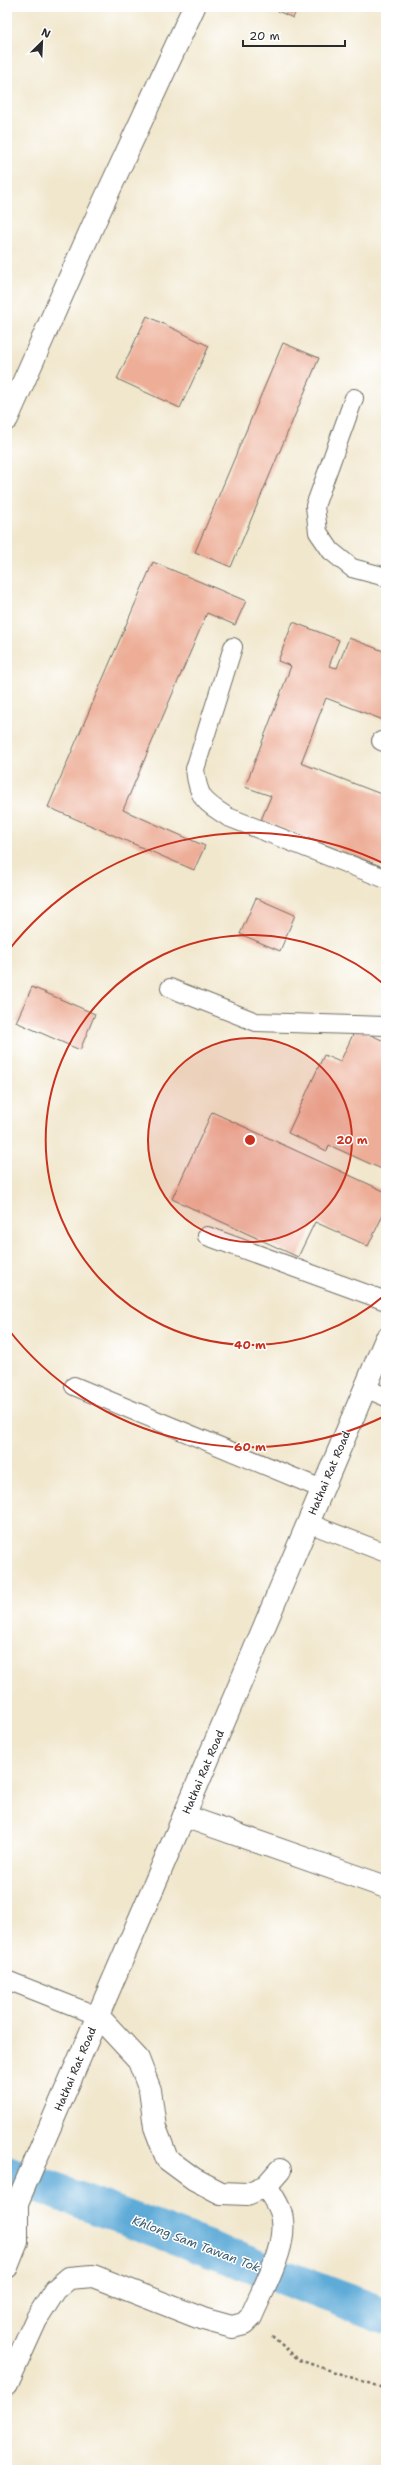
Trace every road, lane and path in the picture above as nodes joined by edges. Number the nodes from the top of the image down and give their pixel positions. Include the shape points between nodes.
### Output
1 (194, 7) edge
2 (354, 398) dead end
3 (7, 419) edge
4 (386, 577) edge
5 (233, 647) dead end
6 (386, 878) edge
7 (170, 988) dead end
8 (386, 1026) edge
9 (207, 1236) dead end
10 (386, 1301) edge
11 (386, 1339) edge
12 (74, 1386) dead end
13 (365, 1388) junction
14 (386, 1397) edge
15 (322, 1489) junction
16 (308, 1523) junction
17 (386, 1553) edge
18 (184, 1816) junction
19 (386, 1887) edge
20 (7, 1980) edge
21 (98, 2016) junction
22 (12, 2208) edge
23 (7, 2267) edge
24 (251, 2317) junction
25 (7, 2384) edge
26 (386, 2389) edge

1 - 3 street
2 - 4 lane via 315,506 318,532 331,551 352,568
5 - 6 lane via 195,769 197,788 204,802 228,817
7 - 8 lane via 256,1022
9 - 10 lane
11 - 13 street, Hathai Rat Road
12 - 15 lane
13 - 14 lane
13 - 15 street, Hathai Rat Road
15 - 16 street, Hathai Rat Road
16 - 17 lane
16 - 18 street, Hathai Rat Road
18 - 19 street
18 - 21 street, Hathai Rat Road
20 - 21 lane
21 - 22 street, Hathai Rat Road
21 - 24 street via 138,2059 148,2084 155,2127 167,2159 194,2179 221,2193 247,2194 273,2178 283,2222 282,2241
22 - 23 street, Hathai Rat Road via 17,2242
24 - 25 street via 244,2324 232,2327 203,2319 93,2276 69,2278 55,2290 36,2320
24 - 26 path via 299,2360

